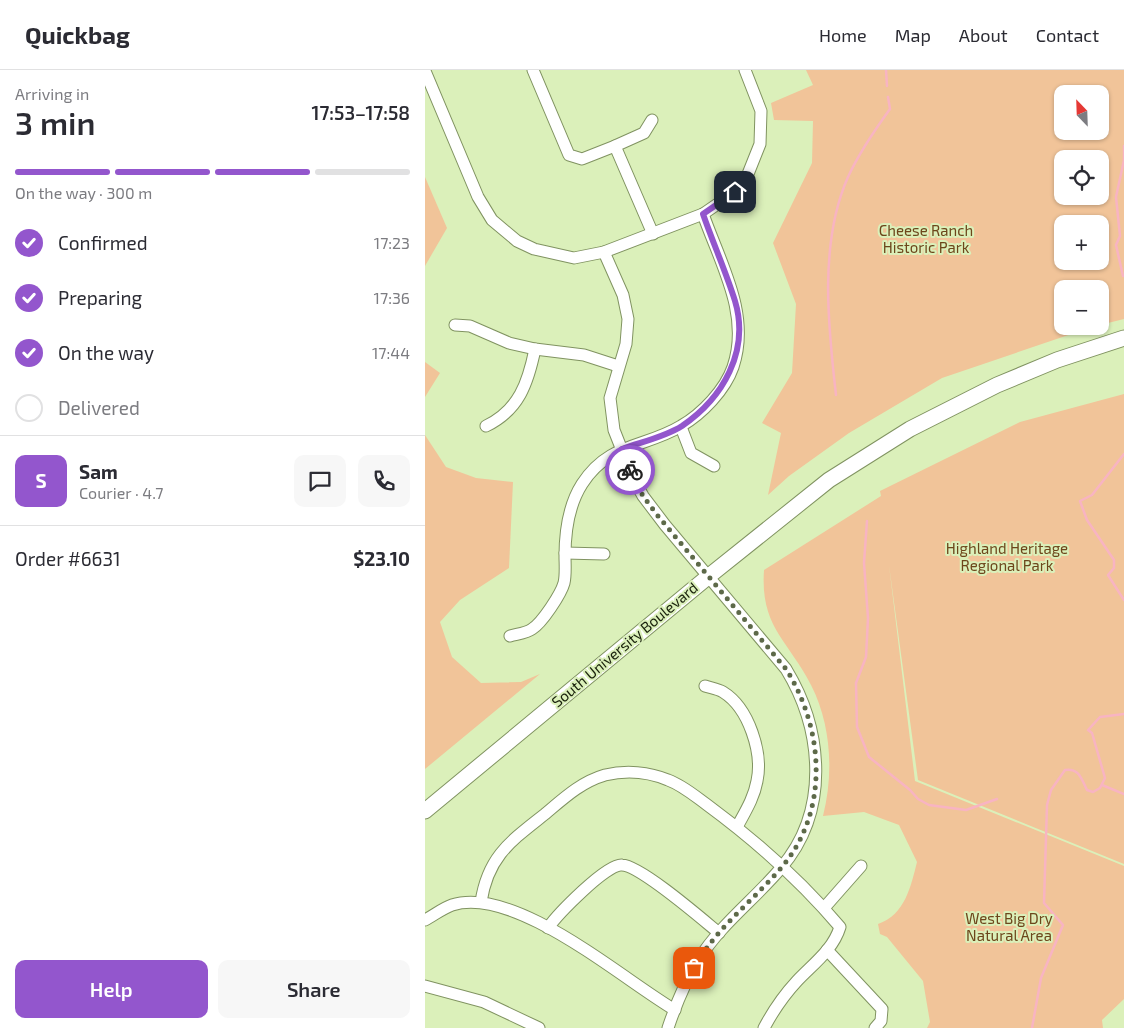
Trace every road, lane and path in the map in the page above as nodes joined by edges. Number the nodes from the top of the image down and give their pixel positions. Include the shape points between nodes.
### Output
1 (533, 70) edge
2 (745, 70) edge
3 (425, 71) edge
4 (652, 120) dead end
5 (615, 146) junction
6 (703, 214) junction
7 (653, 234) junction
8 (604, 252) junction
9 (455, 325) dead end
10 (1124, 338) edge
11 (535, 349) junction
12 (618, 366) junction
13 (486, 426) dead end
14 (681, 427) junction
15 (622, 449) junction
16 (714, 466) dead end
17 (565, 553) junction
18 (604, 554) dead end
19 (709, 576) junction
20 (510, 636) dead end
21 (705, 686) dead end
22 (425, 812) edge
23 (737, 827) junction
24 (861, 866) dead end
25 (782, 867) junction
26 (481, 902) junction
27 (824, 908) junction
28 (425, 920) edge
29 (548, 928) junction
30 (719, 933) junction
31 (827, 950) junction
32 (425, 986) edge
33 (675, 1010) junction
34 (539, 1028) edge
35 (668, 1028) edge
36 (764, 1028) edge
37 (875, 1028) edge

1 - 5 street via 569,155 582,159
2 - 6 street via 761,111 760,144 748,174 735,192
3 - 8 street via 478,197 493,220 517,241 533,249 574,258
4 - 5 street via 644,133
5 - 7 street
6 - 7 street
6 - 14 street via 735,302 739,332 733,368 718,393
7 - 8 street
8 - 12 street via 623,295 629,319 626,344
9 - 11 street via 470,326 509,343
10 - 19 main road, South University Boulevard via 997,384 910,429 829,480
11 - 12 street via 584,355
11 - 13 street via 528,381 518,398 501,419
12 - 15 street via 610,398 614,430
14 - 15 street
14 - 16 street via 691,453
15 - 17 street via 598,463 581,484 565,528
15 - 19 street via 643,496
17 - 18 street
17 - 20 street via 565,582 553,605 532,629
19 - 22 main road, South University Boulevard
19 - 25 street via 786,669 796,685 813,731 817,766 814,796 799,840
21 - 23 street via 723,692 733,702 747,721 756,743 758,779
23 - 25 street
23 - 26 street via 671,780 635,772 606,775 580,786 506,845 489,870
24 - 27 street
25 - 27 street
25 - 30 street
26 - 28 street via 452,905
26 - 29 street via 497,905
27 - 31 street via 840,927 836,940
29 - 30 street via 570,902 611,868 621,864 665,890
29 - 33 street via 599,957
30 - 33 street via 700,958
31 - 36 street via 795,982
31 - 37 street via 882,1009 881,1021
32 - 34 street via 484,1002
33 - 35 street

